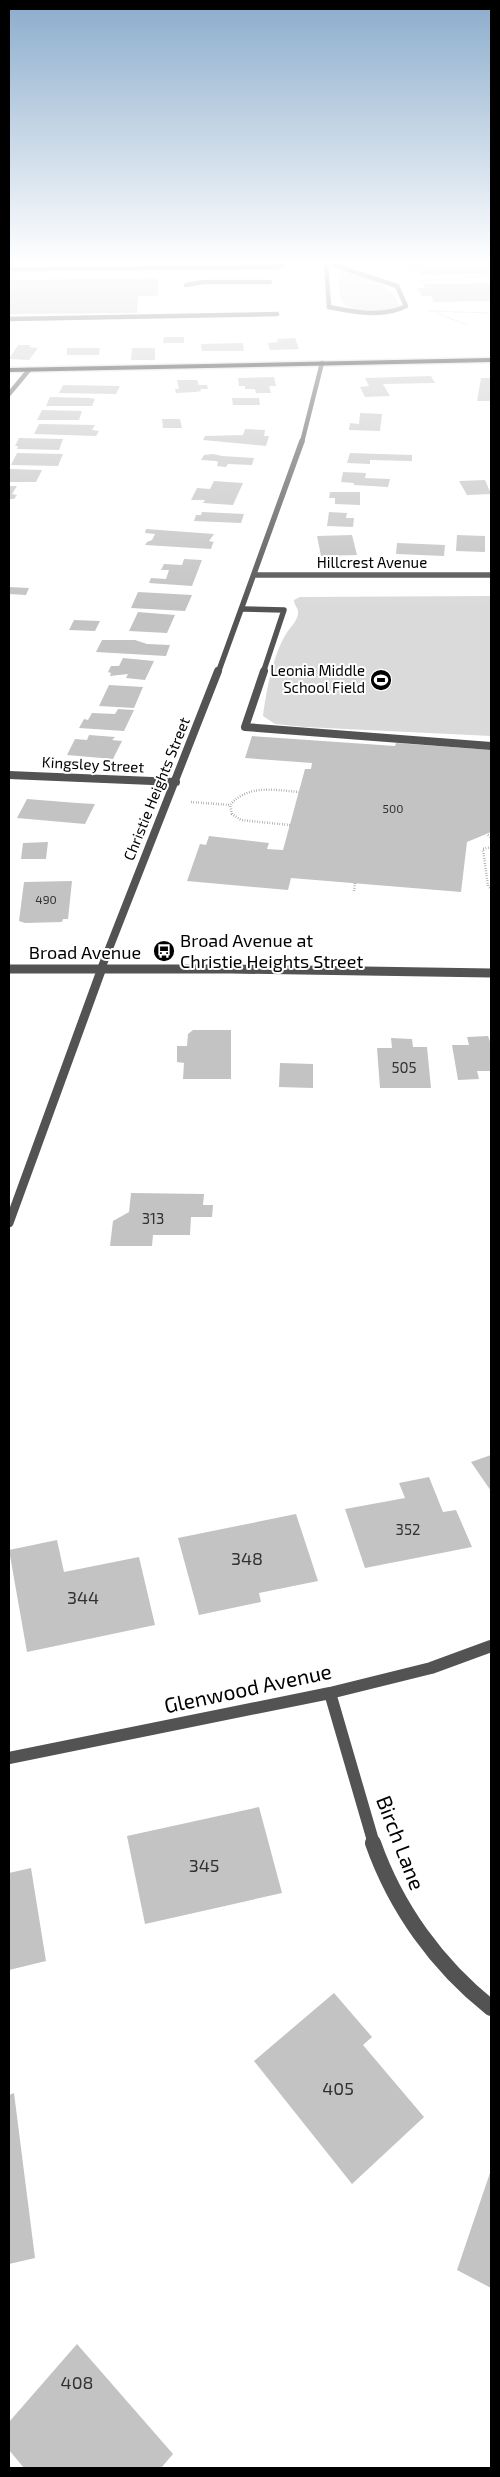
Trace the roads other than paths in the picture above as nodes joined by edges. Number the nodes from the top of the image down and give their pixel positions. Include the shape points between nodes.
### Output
1 (22, 379) edge
2 (318, 379) edge
3 (9, 394) edge
4 (254, 575) junction
5 (491, 575) edge
6 (242, 609) junction
7 (491, 746) edge
8 (9, 774) edge
9 (176, 782) junction
10 (9, 969) edge
11 (101, 969) junction
12 (491, 973) edge
13 (9, 1222) edge
14 (491, 1646) edge
15 (330, 1693) junction
16 (9, 1758) edge
17 (491, 2008) edge

1 - 3 street
2 - 4 street, Christie Heights Street via 302,441
4 - 5 street, Hillcrest Avenue
4 - 6 street, Christie Heights Street
6 - 7 street via 284,610 244,727
6 - 9 street, Christie Heights Street
8 - 9 street, Kingsley Street
9 - 11 street, Christie Heights Street
10 - 11 street, Broad Avenue
11 - 12 street, Broad Avenue
11 - 13 street, Christie Heights Street
14 - 15 street, Glenwood Avenue via 431,1668
15 - 16 street, Glenwood Avenue
15 - 17 street, Birch Lane via 371,1838 396,1896 437,1956 477,1998

